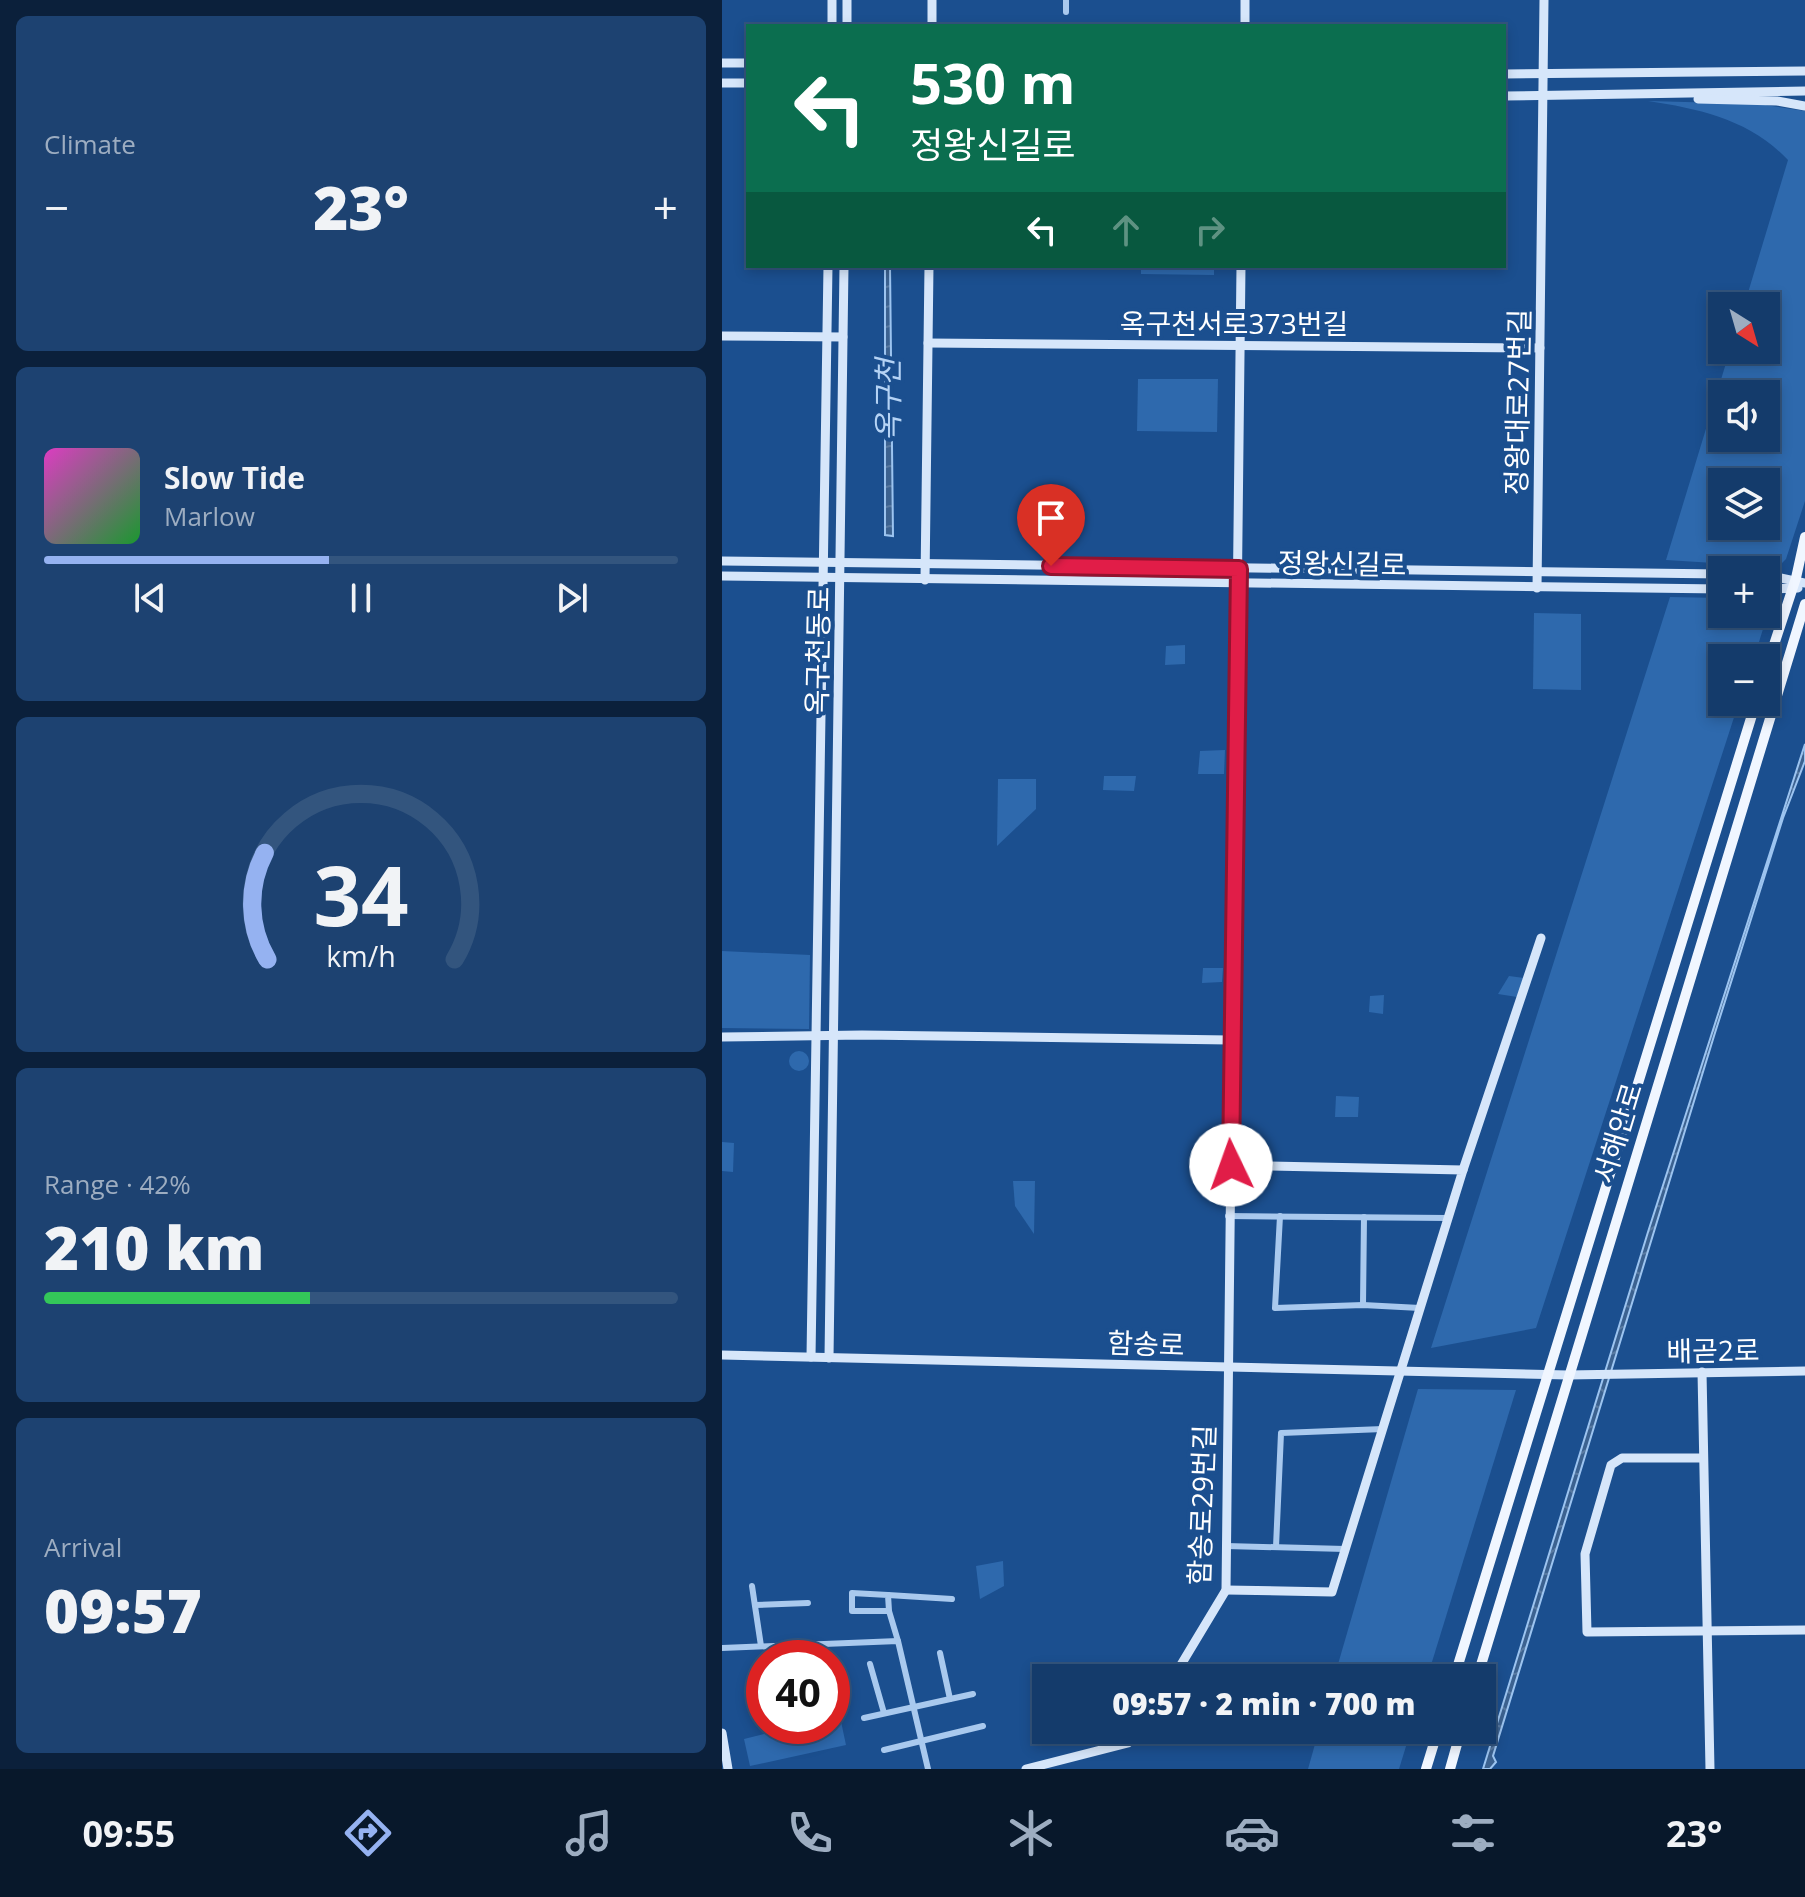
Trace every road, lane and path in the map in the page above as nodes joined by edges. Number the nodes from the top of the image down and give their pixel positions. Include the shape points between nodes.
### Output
1 (832, 0) edge
2 (847, 0) edge
3 (932, 0) edge
4 (1066, 0) edge
5 (1245, 0) edge
6 (1544, 0) edge
7 (1066, 12) dead end
8 (832, 24) edge
9 (847, 24) edge
10 (932, 24) edge
11 (1245, 24) edge
12 (722, 63) edge
13 (746, 63) edge
14 (1805, 71) edge
15 (1506, 74) edge
16 (1543, 74) junction
17 (722, 83) edge
18 (746, 83) edge
19 (1805, 91) edge
20 (1671, 95) junction
21 (1506, 96) edge
22 (1543, 96) junction
23 (1805, 106) edge
24 (828, 268) edge
25 (844, 268) edge
26 (929, 268) edge
27 (1241, 268) edge
28 (722, 336) edge
29 (827, 337) junction
30 (843, 337) junction
31 (928, 343) junction
32 (1240, 345) junction
33 (1540, 348) junction
34 (1805, 537) edge
35 (1805, 549) edge
36 (722, 561) edge
37 (824, 562) junction
38 (840, 563) junction
39 (924, 564) junction
40 (1239, 569) junction
41 (1537, 573) junction
42 (1708, 574) edge
43 (840, 575) junction
44 (722, 576) edge
45 (823, 576) junction
46 (1780, 577) edge
47 (925, 580) junction
48 (1800, 580) edge
49 (1237, 584) junction
50 (1537, 588) junction
51 (1708, 589) edge
52 (1780, 589) edge
53 (1791, 589) junction
54 (1805, 604) edge
55 (1774, 644) edge
56 (1752, 716) edge
57 (1541, 938) dead end
58 (722, 1037) edge
59 (817, 1037) junction
60 (834, 1037) junction
61 (1230, 1040) junction
62 (1228, 1165) junction
63 (1463, 1170) junction
64 (1228, 1216) junction
65 (1280, 1216) junction
66 (1364, 1217) junction
67 (1448, 1218) junction
68 (1363, 1305) junction
69 (1420, 1308) junction
70 (722, 1355) edge
71 (811, 1357) junction
72 (829, 1358) junction
73 (1226, 1369) junction
74 (1401, 1371) junction
75 (1805, 1371) edge
76 (1702, 1372) junction
77 (1547, 1375) junction
78 (1568, 1375) junction
79 (1383, 1429) junction
80 (1703, 1458) junction
81 (1226, 1546) junction
82 (1276, 1547) junction
83 (1345, 1549) junction
84 (752, 1586) dead end
85 (1226, 1590) junction
86 (888, 1595) junction
87 (952, 1599) dead end
88 (808, 1603) dead end
89 (755, 1605) junction
90 (889, 1611) junction
91 (1805, 1630) edge
92 (1707, 1631) junction
93 (760, 1640) edge
94 (898, 1641) junction
95 (850, 1643) edge
96 (746, 1647) edge
97 (722, 1648) edge
98 (940, 1653) dead end
99 (870, 1664) dead end
100 (1181, 1664) edge
101 (1458, 1664) edge
102 (1481, 1664) edge
103 (973, 1694) dead end
104 (950, 1699) junction
105 (914, 1707) junction
106 (884, 1713) junction
107 (864, 1718) dead end
108 (983, 1726) dead end
109 (722, 1733) edge
110 (922, 1742) junction
111 (1124, 1744) edge
112 (1434, 1744) edge
113 (1457, 1744) edge
114 (884, 1750) dead end
115 (728, 1769) edge
116 (928, 1769) edge
117 (1026, 1769) edge
118 (1426, 1769) edge
119 (1450, 1769) edge
120 (1710, 1769) edge

1 - 8 street
2 - 9 street
3 - 10 street
4 - 7 street
5 - 11 street
6 - 16 street, 정왕대로27번길
12 - 13 street
14 - 16 street
15 - 16 street
16 - 22 street, 정왕대로27번길
17 - 18 street
19 - 20 street
20 - 22 street
20 - 23 street
21 - 22 street
22 - 33 street, 정왕대로27번길
24 - 29 street, 옥구천동로
25 - 30 street, 옥구천동로
26 - 31 street
27 - 32 street, 함송로29번길
28 - 29 street
29 - 30 street
29 - 37 street, 옥구천동로
30 - 38 street, 옥구천동로
31 - 32 street, 옥구천서로373번길
31 - 39 street
32 - 33 street, 옥구천서로373번길
32 - 40 street, 함송로29번길
33 - 41 street, 정왕대로27번길
34 - 48 main road
35 - 48 main road
36 - 37 street, 정왕신길로
37 - 38 street, 정왕신길로
37 - 45 street, 옥구천동로
38 - 39 street, 정왕신길로
38 - 43 street, 옥구천동로
39 - 40 street, 정왕신길로
39 - 47 street
40 - 41 street, 정왕신길로
40 - 49 street, 함송로29번길
41 - 42 street, 정왕신길로
41 - 50 street, 정왕대로27번길
43 - 45 street, 정왕신길로
43 - 47 street, 정왕신길로
43 - 60 street, 옥구천동로
44 - 45 street, 정왕신길로
45 - 59 street, 옥구천동로
46 - 48 street
47 - 49 street, 정왕신길로
48 - 53 main road
49 - 50 street, 정왕신길로
49 - 61 street, 함송로29번길
50 - 51 street, 정왕신길로
52 - 53 street
53 - 55 main road
54 - 78 main road, 서해안로
56 - 77 main road, 서해안로
57 - 63 street
58 - 59 street
59 - 60 street
59 - 71 street, 옥구천동로
60 - 61 street
60 - 72 street, 옥구천동로
61 - 62 street, 함송로29번길
62 - 63 street
62 - 64 street, 함송로29번길
63 - 67 street
64 - 65 street
64 - 73 street, 함송로29번길
65 - 66 street
65 - 68 street via 1275,1308
66 - 67 street
66 - 68 street
67 - 69 street
68 - 69 street
69 - 74 street
70 - 71 street, 함송로
71 - 72 street, 함송로
72 - 73 street, 함송로
73 - 74 street, 함송로
73 - 81 street, 함송로29번길
74 - 77 street, 함송로
74 - 79 street
75 - 76 street, 배곧2로
76 - 78 street, 배곧2로
76 - 80 street
77 - 78 street, 함송로
77 - 101 main road, 서해안로
78 - 102 main road, 서해안로
79 - 82 street via 1281,1433
79 - 83 street
80 - 92 street
80 - 92 street via 1622,1458 1611,1465 1585,1554 1587,1632
81 - 82 street
81 - 85 street, 함송로29번길
82 - 83 street
83 - 85 street via 1332,1592
84 - 89 street
85 - 100 street, 함송로29번길
86 - 87 street
86 - 90 street
86 - 90 street via 852,1593 852,1611
88 - 89 street
89 - 93 street
90 - 94 street
91 - 92 street
92 - 120 street
94 - 95 street
94 - 105 street
96 - 97 street
98 - 104 street
99 - 106 street
103 - 104 street
104 - 105 street
105 - 106 street
105 - 110 street
106 - 107 street
108 - 110 street
109 - 115 street
110 - 114 street
110 - 116 street
111 - 117 street
112 - 118 main road
113 - 119 main road

